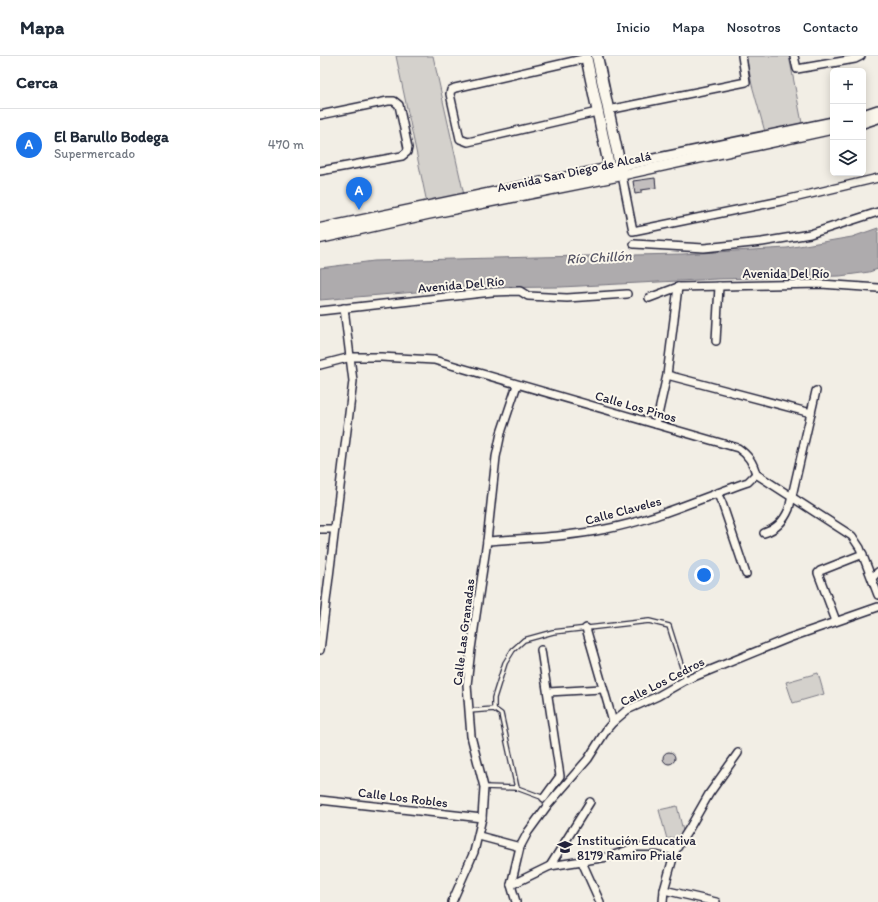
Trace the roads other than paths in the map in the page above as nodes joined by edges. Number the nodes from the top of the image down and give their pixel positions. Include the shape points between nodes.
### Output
1 (597, 56) edge
2 (742, 56) edge
3 (794, 56) edge
4 (861, 56) edge
5 (586, 57) edge
6 (608, 110) junction
7 (878, 110) edge
8 (598, 112) junction
9 (866, 114) edge
10 (320, 115) edge
11 (878, 118) edge
12 (866, 122) edge
13 (830, 126) edge
14 (621, 170) junction
15 (320, 171) edge
16 (610, 172) junction
17 (878, 178) edge
18 (445, 206) junction
19 (878, 212) edge
20 (320, 229) edge
21 (320, 238) edge
22 (634, 244) dead end
23 (719, 286) junction
24 (678, 287) junction
25 (878, 288) edge
26 (627, 294) dead end
27 (649, 298) dead end
28 (344, 308) junction
29 (320, 311) edge
30 (716, 341) dead end
31 (351, 357) junction
32 (320, 365) edge
33 (667, 375) junction
34 (517, 385) junction
35 (816, 391) dead end
36 (811, 413) junction
37 (656, 424) junction
38 (756, 474) junction
39 (717, 493) junction
40 (792, 498) junction
41 (320, 529) edge
42 (335, 529) junction
43 (764, 533) dead end
44 (487, 541) junction
45 (863, 554) junction
46 (878, 572) edge
47 (746, 574) dead end
48 (872, 578) junction
49 (878, 595) edge
50 (878, 607) edge
51 (836, 621) junction
52 (586, 628) junction
53 (320, 650) edge
54 (541, 650) dead end
55 (686, 680) junction
56 (602, 689) junction
57 (548, 692) junction
58 (494, 709) junction
59 (468, 711) junction
60 (612, 722) junction
61 (738, 754) dead end
62 (484, 787) junction
63 (517, 788) junction
64 (544, 798) junction
65 (320, 800) edge
66 (552, 801) junction
67 (590, 802) dead end
68 (482, 818) junction
69 (479, 836) junction
70 (520, 847) junction
71 (675, 851) junction
72 (582, 862) junction
73 (550, 866) junction
74 (511, 885) junction
75 (664, 890) junction
76 (452, 902) edge
77 (516, 902) edge
78 (600, 902) edge
79 (663, 902) edge
80 (716, 902) edge

1 - 6 main road
2 - 6 street via 746,82
3 - 4 street via 797,69
5 - 8 main road
5 - 8 street via 455,88 450,94 460,139 468,142
6 - 14 main road
7 - 9 street
8 - 16 main road
10 - 15 street via 394,101 399,105 408,148 402,156
11 - 12 street
13 - 14 street, Avenida San Diego de Alcalá
14 - 16 main road, Avenida San Diego de Alcalá
14 - 17 street via 633,231
16 - 18 main road, Avenida San Diego de Alcalá
18 - 20 main road, Avenida San Diego de Alcalá
18 - 21 main road, Avenida San Diego de Alcalá
19 - 22 street via 810,234 762,242 704,248
23 - 24 street, Avenida Del Río
23 - 25 street, Avenida Del Río via 821,284
23 - 30 street
24 - 27 street, Avenida Del Río
24 - 33 street
26 - 28 street, Avenida Del Río via 567,298 528,296 520,291 492,292
28 - 29 street, Avenida Del Río
28 - 31 street
31 - 32 street, Calle Los Pinos
31 - 34 street, Calle Los Pinos via 434,360
31 - 42 street via 353,381
33 - 36 street
33 - 37 street
34 - 37 street, Calle Los Pinos
34 - 44 street, Calle Las Granadas via 497,451
35 - 36 street
36 - 40 street
37 - 38 street, Calle Los Pinos via 738,448 752,462
38 - 39 street, Calle Claveles via 748,482
38 - 40 street
39 - 44 street, Calle Claveles via 654,516 607,529 579,534
39 - 47 street
40 - 43 street via 784,519 777,527
40 - 45 street via 848,533 856,540
41 - 42 street
42 - 53 street
44 - 59 street, Calle Las Granadas via 471,649 467,685
45 - 48 street
45 - 51 street via 818,573
46 - 48 street
48 - 49 street
50 - 51 street, Calle Los Cedros
51 - 55 street, Calle Los Cedros
52 - 55 lane via 649,621 669,626
52 - 56 street
52 - 58 lane via 553,632 524,640 505,662 494,698
54 - 57 street
55 - 60 street, Calle Los Cedros via 627,710
56 - 57 street
56 - 60 street
57 - 64 street via 560,776
58 - 59 lane
58 - 63 lane via 501,714
59 - 62 street, Calle Las Granadas via 471,736
60 - 66 street, Calle Los Cedros via 588,759
61 - 71 street
62 - 63 lane
62 - 68 street, Calle Las Granadas
63 - 64 lane
64 - 66 lane
65 - 68 street, Calle Los Robles
66 - 70 street, Calle Los Cedros
67 - 73 street
68 - 69 street, Calle Las Granadas
69 - 70 street
69 - 76 street, Calle Las Granadas
70 - 74 street, Calle Los Cedros
71 - 72 street via 659,847 637,847 608,857
71 - 75 street
72 - 73 street
72 - 78 street
73 - 74 street
74 - 77 street, Calle Los Cedros
75 - 79 street
75 - 80 street

